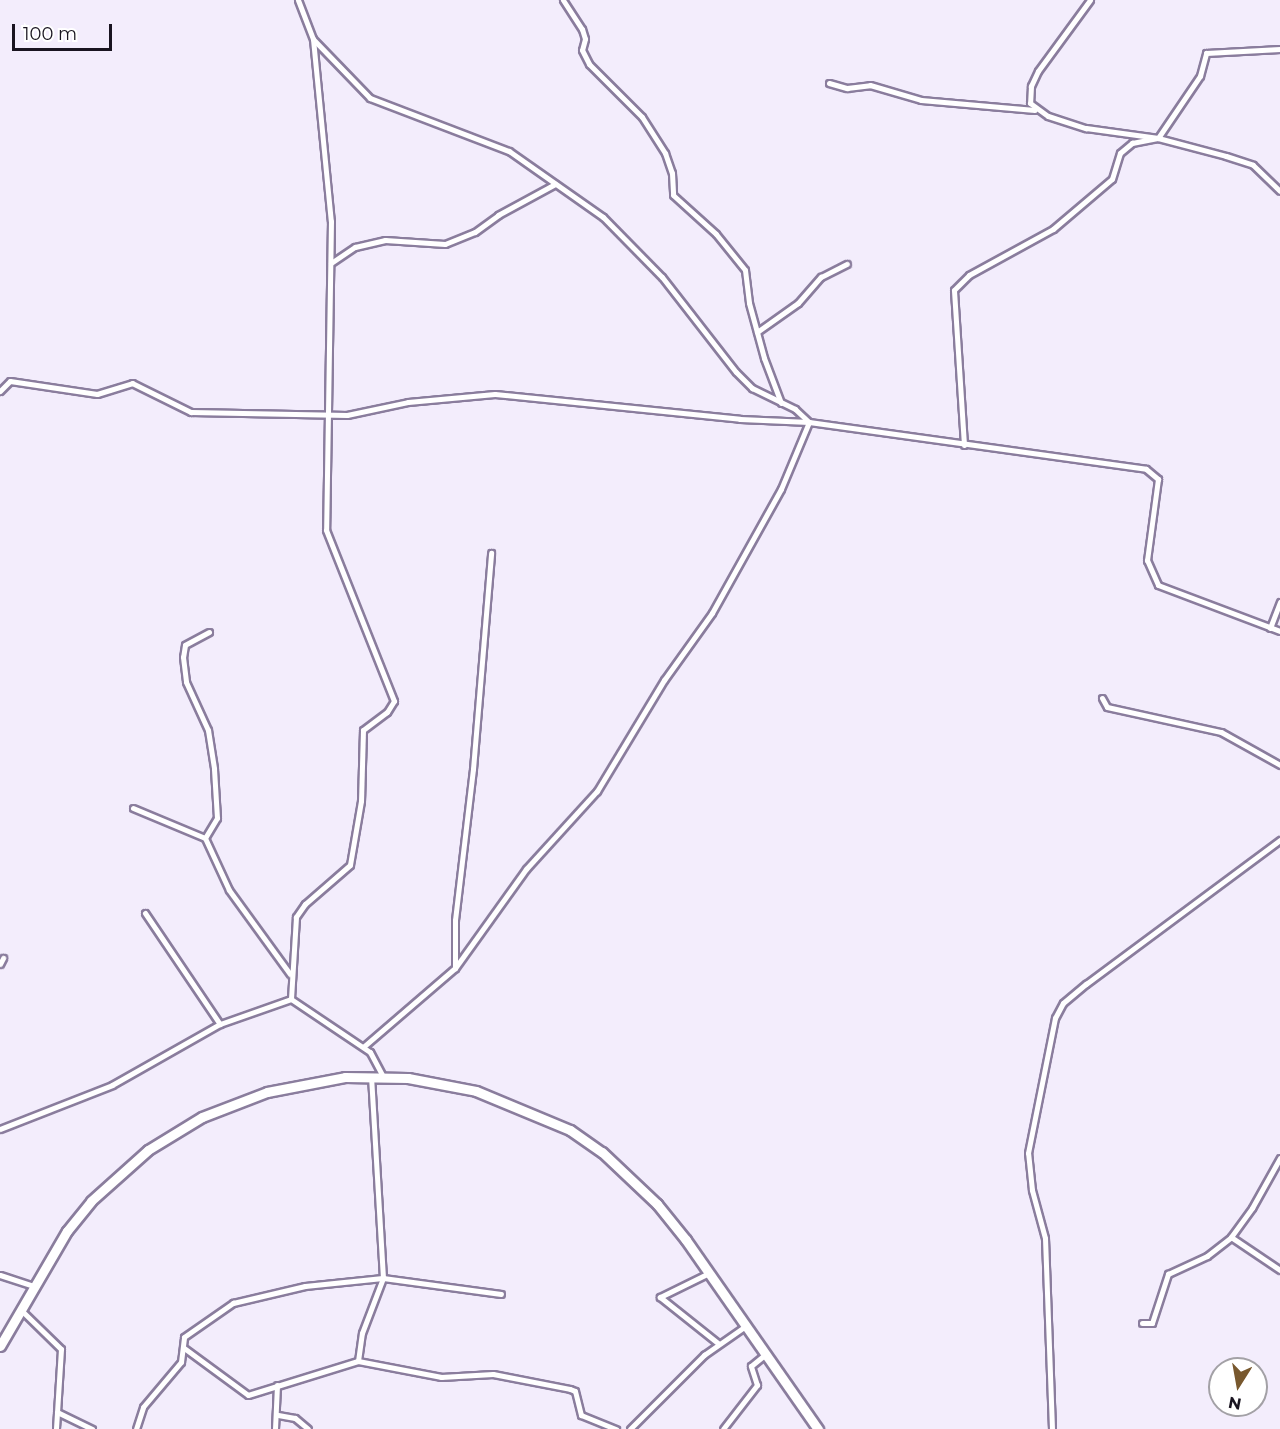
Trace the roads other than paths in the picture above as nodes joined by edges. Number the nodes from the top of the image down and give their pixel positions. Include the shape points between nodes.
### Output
1 (298, 0) edge
2 (563, 0) edge
3 (1090, 0) edge
4 (313, 39) junction
5 (1280, 49) edge
6 (829, 83) dead end
7 (1036, 110) junction
8 (1158, 138) junction
9 (555, 184) junction
10 (1280, 191) edge
11 (331, 263) junction
12 (847, 264) dead end
13 (757, 333) junction
14 (0, 391) edge
15 (781, 403) junction
16 (327, 414) junction
17 (809, 422) junction
18 (964, 445) junction
19 (491, 552) dead end
20 (1280, 602) edge
21 (1269, 627) junction
22 (1280, 631) edge
23 (209, 632) dead end
24 (1102, 698) dead end
25 (1280, 765) edge
26 (134, 808) dead end
27 (205, 838) junction
28 (1280, 840) edge
29 (145, 913) dead end
30 (3, 958) dead end
31 (0, 964) edge
32 (455, 968) junction
33 (290, 974) junction
34 (291, 999) junction
35 (220, 1024) junction
36 (363, 1047) junction
37 (372, 1076) junction
38 (383, 1076) junction
39 (0, 1129) edge
40 (1280, 1158) edge
41 (1231, 1237) junction
42 (1280, 1270) edge
43 (709, 1273) junction
44 (0, 1275) edge
45 (383, 1278) junction
46 (33, 1286) junction
47 (501, 1294) dead end
48 (21, 1310) junction
49 (1142, 1323) dead end
50 (747, 1325) junction
51 (719, 1344) junction
52 (0, 1346) edge
53 (184, 1348) junction
54 (766, 1354) junction
55 (358, 1361) junction
56 (277, 1385) junction
57 (57, 1412) junction
58 (278, 1415) junction
59 (56, 1429) edge
60 (92, 1429) edge
61 (136, 1429) edge
62 (275, 1429) edge
63 (308, 1429) edge
64 (616, 1429) edge
65 (630, 1429) edge
66 (723, 1429) edge
67 (818, 1429) edge
68 (1052, 1429) edge

1 - 4 street
2 - 13 street via 582,29 582,50 589,64 642,117 665,153 674,195 716,234 746,270
3 - 7 street via 1030,86 1030,103
4 - 9 street via 370,98 509,151
4 - 11 street
5 - 8 street via 1206,53 1200,76
6 - 7 street via 847,88 870,85 921,100
7 - 8 street via 1086,128
8 - 10 street via 1253,165
8 - 18 street via 1132,143 1120,153 1112,179 1053,229 1024,249 969,275 954,290
9 - 11 street via 476,232 446,244 385,240 354,247
9 - 15 street via 625,238 736,372 752,388
11 - 16 street
12 - 13 street via 821,277 798,303
13 - 15 street
14 - 16 street via 10,381 97,394 132,383 190,412
15 - 17 street
16 - 17 street via 347,416 408,402 495,394 740,419
16 - 33 street via 327,538 394,701 387,712 363,730 361,801 350,865 299,910
17 - 18 street
17 - 32 street via 782,489 712,614 664,680 597,791 526,869
18 - 21 street via 1154,473 1158,495 1147,560 1158,585
19 - 32 street via 473,769 454,920
20 - 21 street
21 - 22 street
23 - 27 street via 185,645 183,657 186,682 208,730 214,769 217,818
24 - 25 street via 1107,707 1221,732
26 - 27 street
27 - 33 street via 229,890
28 - 68 street via 1086,984 1063,1003 1055,1018 1028,1153 1032,1190 1045,1238
29 - 35 street
30 - 31 street
32 - 36 street
33 - 34 street
34 - 35 street
34 - 36 street
35 - 39 street via 112,1085
36 - 38 street via 375,1057
37 - 38 highway
37 - 45 street
37 - 46 highway via 320,1080 267,1092 212,1112 177,1131 148,1150 91,1201
38 - 43 highway via 476,1091 570,1130 634,1180
40 - 41 street
41 - 42 street
41 - 49 street via 1207,1256 1168,1274 1152,1323
43 - 50 highway
43 - 51 street via 660,1297
44 - 46 street
45 - 47 street
45 - 53 street via 305,1286 233,1303 184,1337
45 - 55 street via 362,1333
46 - 48 highway
48 - 52 highway
48 - 57 street via 61,1349
50 - 51 street
50 - 54 highway
51 - 65 street
53 - 56 street via 245,1394
53 - 61 street via 178,1367 143,1407
54 - 66 street via 751,1366 757,1385
54 - 67 highway
55 - 56 street
55 - 64 street via 441,1377 493,1374 570,1389 575,1391 581,1415
56 - 58 street
57 - 59 street
57 - 60 street
58 - 62 street
58 - 63 street via 295,1418

